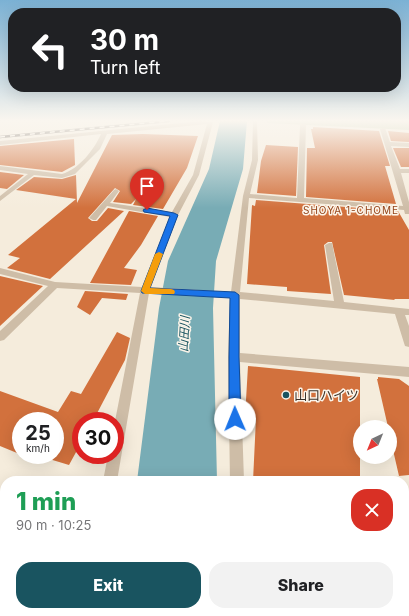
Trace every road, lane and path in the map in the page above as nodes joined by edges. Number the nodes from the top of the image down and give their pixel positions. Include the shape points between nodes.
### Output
1 (96, 150) edge
2 (203, 150) edge
3 (255, 150) edge
4 (303, 150) edge
5 (390, 150) edge
6 (0, 168) edge
7 (397, 171) junction
8 (409, 171) edge
9 (33, 174) junction
10 (116, 191) dead end
11 (246, 196) junction
12 (0, 199) edge
13 (300, 200) junction
14 (105, 204) junction
15 (407, 211) edge
16 (174, 215) junction
17 (93, 218) dead end
18 (329, 245) dead end
19 (0, 271) edge
20 (55, 285) junction
21 (145, 291) junction
22 (229, 295) junction
23 (340, 306) junction
24 (404, 312) edge
25 (0, 337) edge
26 (409, 343) edge
27 (234, 357) junction
28 (409, 372) edge
29 (111, 476) edge
30 (237, 476) edge

1 - 9 street via 72,173 62,176
2 - 16 street via 196,175
3 - 11 street
4 - 13 street
5 - 7 street
6 - 9 street
7 - 8 street
7 - 15 street
9 - 12 street
10 - 14 street
11 - 13 street
11 - 22 street
13 - 15 street
14 - 16 street
14 - 17 street
16 - 21 street
18 - 23 street
19 - 20 street
20 - 21 street
20 - 25 street
21 - 22 street
21 - 29 street
22 - 23 street
22 - 27 street
23 - 24 street
24 - 26 street
27 - 28 street
27 - 30 street

